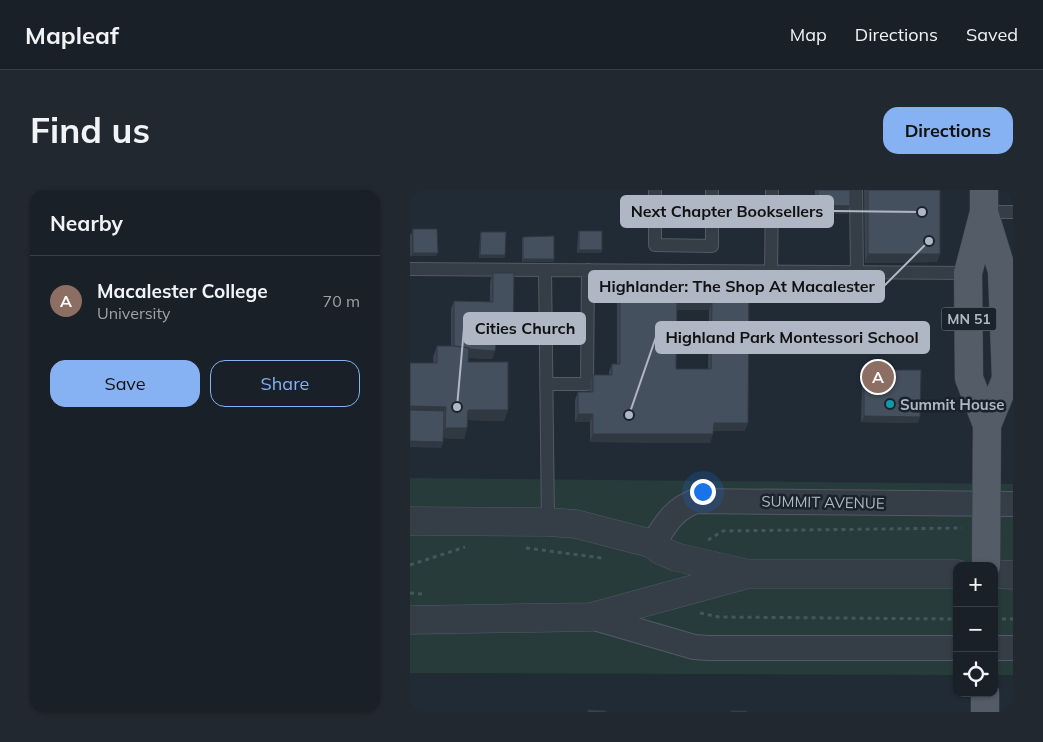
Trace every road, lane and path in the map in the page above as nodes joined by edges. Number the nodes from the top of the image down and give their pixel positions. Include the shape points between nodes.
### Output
1 (655, 190) edge
2 (712, 190) edge
3 (772, 190) edge
4 (856, 190) edge
5 (984, 201) edge
6 (1013, 212) edge
7 (410, 269) edge
8 (545, 270) junction
9 (588, 270) junction
10 (771, 271) junction
11 (856, 272) junction
12 (968, 272) junction
13 (546, 384) junction
14 (987, 425) junction
15 (1000, 504) edge
16 (410, 521) edge
17 (548, 522) junction
18 (653, 544) junction
19 (987, 562) edge
20 (749, 574) junction
21 (953, 574) edge
22 (998, 574) edge
23 (1013, 575) edge
24 (591, 617) junction
25 (998, 619) edge
26 (410, 620) edge
27 (1013, 620) edge
28 (953, 648) edge
29 (998, 648) edge
30 (1013, 648) edge
31 (984, 697) edge
32 (984, 712) edge

1 - 2 lane via 655,246 712,246
3 - 10 lane
4 - 11 lane
5 - 6 lane
5 - 12 main road, MN 51
5 - 14 main road, MN 51 via 1002,272 1006,379
7 - 8 lane
8 - 9 lane
8 - 13 lane
9 - 10 lane
9 - 13 lane via 586,384
10 - 11 lane
11 - 12 lane
12 - 14 main road, MN 51 via 969,378
13 - 17 lane
14 - 15 main road, MN 51
15 - 18 street, SUMMIT AVENUE via 696,501 674,512
15 - 19 main road, MN 51
16 - 17 street
17 - 18 street via 576,524
18 - 20 street via 676,557
20 - 21 street
20 - 24 street
22 - 23 street
24 - 26 street
24 - 28 street via 694,647
25 - 27 path
29 - 30 street
31 - 32 main road

